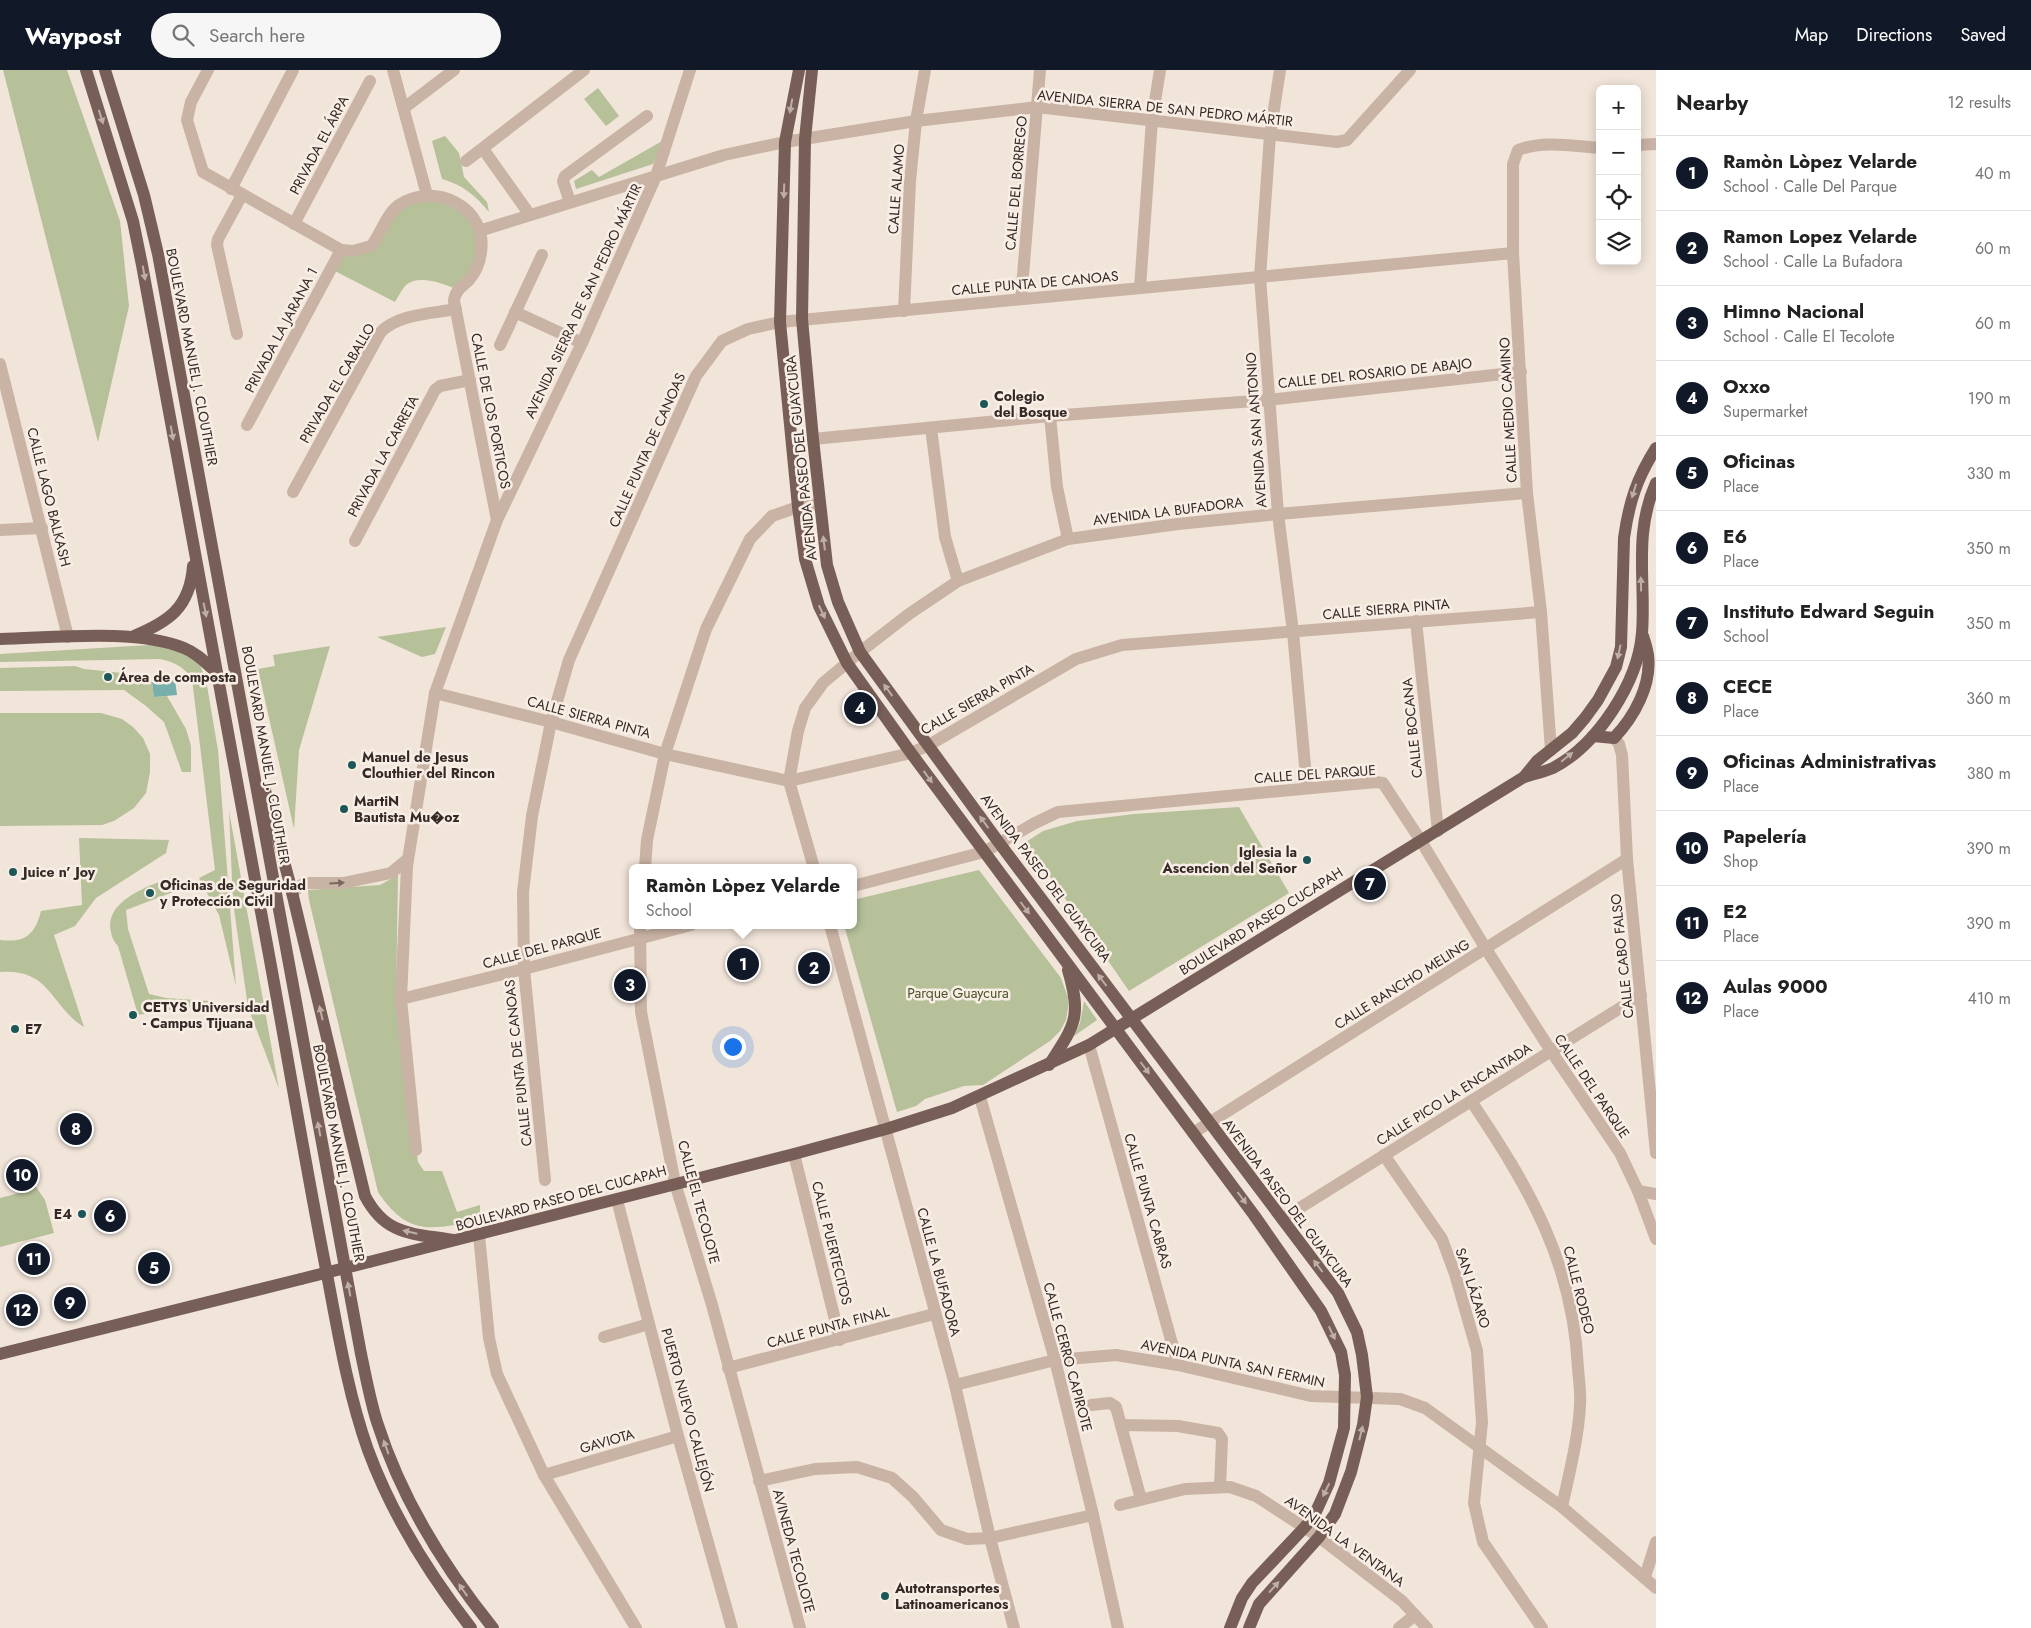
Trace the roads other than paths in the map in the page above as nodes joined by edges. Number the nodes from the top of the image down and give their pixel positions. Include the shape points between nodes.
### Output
1 (86, 70) edge
2 (105, 70) edge
3 (208, 70) edge
4 (293, 70) edge
5 (393, 70) edge
6 (454, 70) edge
7 (584, 70) edge
8 (690, 70) edge
9 (798, 70) edge
10 (812, 70) edge
11 (925, 70) edge
12 (1040, 70) edge
13 (1160, 70) edge
14 (1280, 70) edge
15 (1410, 70) edge
16 (370, 80) dead end
17 (1037, 107) junction
18 (404, 108) junction
19 (647, 116) dead end
20 (1152, 120) junction
21 (916, 121) junction
22 (1270, 135) junction
23 (805, 139) junction
24 (785, 142) junction
25 (1656, 144) edge
26 (1641, 145) edge
27 (1596, 148) edge
28 (483, 149) junction
29 (466, 161) dead end
30 (656, 176) junction
31 (237, 192) junction
32 (427, 195) junction
33 (570, 202) junction
34 (530, 215) junction
35 (294, 224) junction
36 (479, 231) junction
37 (341, 250) junction
38 (1513, 253) junction
39 (542, 254) dead end
40 (1260, 277) junction
41 (1140, 288) junction
42 (1021, 299) junction
43 (456, 309) junction
44 (904, 311) junction
45 (515, 312) junction
46 (802, 320) junction
47 (780, 322) junction
48 (237, 334) dead end
49 (582, 343) junction
50 (500, 345) dead end
51 (0, 364) edge
52 (1521, 372) junction
53 (470, 380) junction
54 (1268, 400) junction
55 (1050, 416) junction
56 (247, 425) dead end
57 (931, 428) junction
58 (813, 439) junction
59 (1656, 448) edge
60 (1656, 483) edge
61 (293, 492) dead end
62 (1527, 493) junction
63 (819, 504) junction
64 (798, 507) junction
65 (1278, 514) junction
66 (497, 520) junction
67 (42, 528) junction
68 (0, 530) edge
69 (1068, 538) junction
70 (355, 541) dead end
71 (194, 554) junction
72 (958, 581) junction
73 (1542, 612) junction
74 (1416, 621) junction
75 (1642, 631) junction
76 (1293, 632) junction
77 (134, 636) junction
78 (68, 637) junction
79 (0, 639) edge
80 (860, 652) junction
81 (847, 663) junction
82 (217, 674) junction
83 (435, 693) junction
84 (243, 708) junction
85 (551, 722) junction
86 (1593, 736) junction
87 (1614, 738) junction
88 (929, 745) junction
89 (1551, 750) junction
90 (911, 753) junction
91 (665, 754) junction
92 (1524, 777) junction
93 (789, 781) junction
94 (1307, 788) junction
95 (1438, 831) junction
96 (1422, 841) junction
97 (1000, 844) junction
98 (984, 852) junction
99 (408, 859) junction
100 (1627, 859) junction
101 (645, 864) edge
102 (813, 864) edge
103 (857, 885) edge
104 (292, 892) junction
105 (662, 929) edge
106 (831, 929) edge
107 (640, 932) edge
108 (1486, 949) junction
109 (1066, 963) junction
110 (524, 969) junction
111 (1641, 995) junction
112 (401, 998) junction
113 (1132, 1019) junction
114 (1116, 1029) junction
115 (1089, 1045) junction
116 (1550, 1051) junction
117 (1049, 1065) junction
118 (980, 1097) junction
119 (1471, 1101) junction
120 (1210, 1123) junction
121 (886, 1129) junction
122 (1193, 1133) junction
123 (416, 1150) dead end
124 (1656, 1153) edge
125 (794, 1154) junction
126 (1384, 1155) junction
127 (545, 1180) dead end
128 (675, 1183) junction
129 (1638, 1191) junction
130 (1656, 1194) edge
131 (617, 1200) junction
132 (1282, 1219) junction
133 (479, 1235) junction
134 (1656, 1239) edge
135 (458, 1240) junction
136 (934, 1314) junction
137 (649, 1324) junction
138 (604, 1337) dead end
139 (840, 1340) junction
140 (0, 1354) edge
141 (1055, 1360) junction
142 (1178, 1365) junction
143 (728, 1368) junction
144 (955, 1385) junction
145 (1345, 1397) junction
146 (1367, 1397) junction
147 (1091, 1405) dead end
148 (1121, 1425) junction
149 (678, 1436) junction
150 (1479, 1446) junction
151 (544, 1475) junction
152 (759, 1481) junction
153 (1220, 1487) junction
154 (1142, 1500) junction
155 (1120, 1505) dead end
156 (1562, 1507) junction
157 (1093, 1514) junction
158 (1304, 1528) junction
159 (1319, 1537) junction
160 (990, 1538) junction
161 (1656, 1542) edge
162 (1645, 1577) junction
163 (1656, 1588) edge
164 (1415, 1615) junction
165 (471, 1628) edge
166 (493, 1628) edge
167 (636, 1628) edge
168 (732, 1628) edge
169 (800, 1628) edge
170 (1014, 1628) edge
171 (1118, 1628) edge
172 (1230, 1628) edge
173 (1249, 1628) edge
174 (1399, 1628) edge
175 (1427, 1628) edge
176 (1542, 1628) edge

1 -> 71 main road via 133,222
2 - 84 main road, BOULEVARD MANUEL J. CLOUTHIER via 144,195 158,254
3 - 31 street via 191,102 187,120 202,172
4 - 31 street
5 - 18 street
6 - 18 street
7 - 28 street
8 - 30 street
9 -> 24 main road, AVENIDA PASEO DEL GUAYCURA
10 - 23 main road, AVENIDA PASEO DEL GUAYCURA
11 - 21 street, CALLE ALAMO
12 - 17 street, CALLE DEL BORREGO
13 - 20 street
14 - 22 street, AVENIDA SAN ANTONIO
15 - 22 street, AVENIDA SIERRA DE SAN PEDRO MÁRTIR via 1347,140 1328,142
16 - 35 street, PRIVADA EL ÁRPA
17 - 20 street, AVENIDA SIERRA DE SAN PEDRO MÁRTIR
17 - 21 street, AVENIDA SIERRA DE SAN PEDRO MÁRTIR
17 - 42 street, CALLE DEL BORREGO
18 - 32 street
19 - 33 street via 565,176 563,185
20 - 22 street, AVENIDA SIERRA DE SAN PEDRO MÁRTIR
20 - 41 street
21 - 23 street, AVENIDA SIERRA DE SAN PEDRO MÁRTIR
21 - 44 street, CALLE ALAMO
22 - 40 street, AVENIDA SAN ANTONIO
23 - 24 street, AVENIDA SIERRA DE SAN PEDRO MÁRTIR
23 - 46 main road, AVENIDA PASEO DEL GUAYCURA
24 - 30 street, AVENIDA SIERRA DE SAN PEDRO MÁRTIR via 724,155
24 -> 47 main road, AVENIDA PASEO DEL GUAYCURA
25 - 26 street
27 - 38 street, CALLE MEDIO CAMINO via 1546,144 1518,150 1513,164
28 - 29 street
28 - 34 street
30 - 33 street
30 - 49 street, AVENIDA SIERRA DE SAN PEDRO MÁRTIR
31 - 35 street
31 - 48 street via 217,246
32 - 36 street via 446,197 461,205
32 - 37 street via 398,206 371,246 353,251
33 - 34 street
34 - 36 street
35 - 37 street
36 - 43 street via 482,250 478,267 454,295
37 - 56 street, PRIVADA LA JARANA 1
38 - 40 street, CALLE PUNTA DE CANOAS
38 - 52 street, CALLE MEDIO CAMINO
39 - 45 street
40 - 41 street, CALLE PUNTA DE CANOAS
40 - 54 street, AVENIDA SAN ANTONIO
41 - 42 street, CALLE PUNTA DE CANOAS
42 - 44 street, CALLE PUNTA DE CANOAS
43 - 53 street, CALLE DE LOS PORTICOS
43 - 61 street, PRIVADA EL CABALLO via 402,319 380,333
44 - 46 street, CALLE PUNTA DE CANOAS
45 - 49 street
45 - 50 street
46 - 47 street, CALLE PUNTA DE CANOAS
46 - 58 main road, AVENIDA PASEO DEL GUAYCURA
47 - 64 main road, AVENIDA PASEO DEL GUAYCURA
47 - 85 street, CALLE PUNTA DE CANOAS via 748,328 722,341 696,376 569,660
49 - 66 street, AVENIDA SIERRA DE SAN PEDRO MÁRTIR
51 - 67 street, CALLE LAGO BALKASH
52 - 54 street, CALLE DEL ROSARIO DE ABAJO
52 - 62 street, CALLE MEDIO CAMINO
53 - 66 street, CALLE DE LOS PORTICOS
53 - 70 street, PRIVADA LA CARRETA via 435,390
54 - 55 street, CALLE DEL ROSARIO DE ABAJO
54 - 65 street, AVENIDA SAN ANTONIO
55 - 57 street, CALLE DEL ROSARIO DE ABAJO
55 - 69 street via 1057,487
57 - 58 street, CALLE DEL ROSARIO DE ABAJO
57 - 72 street via 945,537
58 - 63 main road, AVENIDA PASEO DEL GUAYCURA
59 -> 89 main road via 1636,484 1626,520 1621,647 1616,667 1585,718
75 -> 60 main road via 1641,542 1647,507
62 - 65 street, AVENIDA LA BUFADORA
62 - 73 street, CALLE MEDIO CAMINO
63 - 64 street
80 -> 63 main road, AVENIDA PASEO DEL GUAYCURA via 838,602 827,564
64 -> 81 main road, AVENIDA PASEO DEL GUAYCURA via 805,559 819,606
64 - 91 street via 772,516 750,539 706,629
65 - 69 street, AVENIDA LA BUFADORA
65 - 76 street, AVENIDA SAN ANTONIO
66 - 83 street, AVENIDA SIERRA DE SAN PEDRO MÁRTIR
67 - 68 street
67 - 78 street, CALLE LAGO BALKASH
69 - 72 street, AVENIDA LA BUFADORA
71 - 77 main road via 189,585 177,612
71 -> 82 main road
72 - 80 street, AVENIDA LA BUFADORA
73 - 74 street, CALLE SIERRA PINTA
73 - 89 street, CALLE MEDIO CAMINO
74 - 76 street, CALLE SIERRA PINTA
74 - 95 street, CALLE BOCANA
75 - 86 main road via 1638,654 1625,689
75 - 87 main road via 1648,656 1645,685 1625,726
76 - 88 street, CALLE SIERRA PINTA via 1122,645 1076,659
76 - 94 street, AVENIDA SAN ANTONIO
77 - 78 main road
77 - 82 main road via 184,648
78 - 79 main road
80 - 81 street, AVENIDA LA BUFADORA
88 -> 80 main road, AVENIDA PASEO DEL GUAYCURA
81 - 90 main road, AVENIDA PASEO DEL GUAYCURA
81 - 93 street via 824,683 805,708
82 - 165 main road via 310,1185 352,1395 368,1450 406,1531 435,1579
83 - 85 street, CALLE SIERRA PINTA
83 - 99 street, AVENIDA SIERRA DE SAN PEDRO MÁRTIR
84 - 104 main road
166 -> 84 main road, BOULEVARD MANUEL J. CLOUTHIER via 464,1593 420,1523 394,1469 377,1421 361,1354
85 - 91 street, CALLE SIERRA PINTA
85 - 110 street, CALLE PUNTA DE CANOAS via 532,816 523,892
86 - 87 main road
92 -> 86 main road via 1554,767
87 - 100 street, CALLE CABO FALSO via 1622,755
88 - 90 street, CALLE SIERRA PINTA
97 -> 88 main road, AVENIDA PASEO DEL GUAYCURA
89 - 92 main road
90 - 93 street, CALLE SIERRA PINTA
90 -> 98 main road, AVENIDA PASEO DEL GUAYCURA
91 - 93 street, CALLE SIERRA PINTA
91 - 101 street via 647,840
92 - 95 main road, BOULEVARD PASEO CUCAPAH
93 - 102 street
94 - 96 street, CALLE DEL PARQUE via 1383,783
94 - 97 street, CALLE DEL PARQUE via 1058,812
95 - 96 main road, BOULEVARD PASEO CUCAPAH
96 - 108 street, CALLE DEL PARQUE
96 - 113 main road, BOULEVARD PASEO CUCAPAH
97 - 98 street, CALLE DEL PARQUE
113 -> 97 main road, AVENIDA PASEO DEL GUAYCURA
98 - 103 street, CALLE DEL PARQUE
98 -> 109 main road, AVENIDA PASEO DEL GUAYCURA
104 -> 99 street via 304,883 343,883 392,874
99 - 112 street, AVENIDA SIERRA DE SAN PEDRO MÁRTIR
100 - 108 street, CALLE RANCHO MELING
100 - 111 street, CALLE CABO FALSO
135 -> 104 main road via 390,1226 376,1215 365,1196
105 - 107 street, CALLE DEL PARQUE
106 - 121 street, CALLE LA BUFADORA
107 - 110 street, CALLE DEL PARQUE
107 - 128 street, CALLE EL TECOLOTE via 641,1012
108 - 116 street, CALLE DEL PARQUE
108 - 120 street, CALLE RANCHO MELING
109 - 114 main road, AVENIDA PASEO DEL GUAYCURA
109 - 117 main road via 1076,1012 1067,1036
110 - 112 street, CALLE DEL PARQUE
110 - 127 street, CALLE PUNTA DE CANOAS
111 - 116 street, CALLE PICO LA ENCANTADA
111 - 124 street, CALLE CABO FALSO
112 - 123 street, AVENIDA SIERRA DE SAN PEDRO MÁRTIR
113 - 114 main road, BOULEVARD PASEO CUCAPAH
113 - 120 main road, AVENIDA PASEO DEL GUAYCURA
114 - 115 main road, BOULEVARD PASEO DEL CUCAPAH
114 -> 122 main road, AVENIDA PASEO DEL GUAYCURA
115 - 117 main road, BOULEVARD PASEO DEL CUCAPAH
115 - 142 street, CALLE PUNTA CABRAS
116 - 119 street, CALLE PICO LA ENCANTADA
116 - 129 street, CALLE DEL PARQUE via 1620,1153
117 - 118 main road, BOULEVARD PASEO DEL CUCAPAH
118 - 121 main road, BOULEVARD PASEO DEL CUCAPAH
118 - 141 street, CALLE CERRO CAPIROTE
119 - 126 street, CALLE PICO LA ENCANTADA
119 - 156 street, CALLE RODEO via 1504,1149 1544,1222 1557,1254 1570,1308 1577,1344 1580,1405
120 - 122 street, CALLE RANCHO MELING
120 - 132 main road, AVENIDA PASEO DEL GUAYCURA
121 - 125 main road, BOULEVARD PASEO DEL CUCAPAH
121 - 136 street, CALLE LA BUFADORA
122 -> 145 main road, AVENIDA PASEO DEL GUAYCURA via 1321,1311 1341,1352
125 - 128 main road, BOULEVARD PASEO DEL CUCAPAH
125 - 139 street, CALLE PUERTECITOS
126 - 132 street, CALLE PICO LA ENCANTADA
126 - 150 street, SAN LÁZARO via 1442,1239 1455,1274 1477,1351 1482,1422
128 - 131 main road, BOULEVARD PASEO DEL CUCAPAH
128 - 143 street, CALLE EL TECOLOTE
129 - 130 street
129 - 134 street, CALLE DEL PARQUE
131 - 133 main road, BOULEVARD PASEO DEL CUCAPAH
131 - 137 street, PUERTO NUEVO CALLEJÓN
146 -> 132 main road, AVENIDA PASEO DEL GUAYCURA via 1362,1355 1350,1314
133 - 135 main road, BOULEVARD PASEO DEL CUCAPAH
133 - 151 street via 489,1338 497,1374
135 - 140 main road, BOULEVARD PASEO DEL CUCAPAH, bridge
136 - 139 street, CALLE PUNTA FINAL
136 - 144 street, CALLE LA BUFADORA
137 - 138 street
137 - 149 street, PUERTO NUEVO CALLEJÓN
139 - 143 street, CALLE PUNTA FINAL
141 - 142 street, AVENIDA PUNTA SAN FERMIN via 1116,1355
141 - 144 street, AVENIDA PUNTA SAN FERMIN
141 - 157 street, CALLE CERRO CAPIROTE
142 - 145 street, AVENIDA PUNTA SAN FERMIN via 1311,1396
143 - 152 street, CALLE EL TECOLOTE
144 - 160 street, CALLE LA BUFADORA
145 - 146 street, AVENIDA PUNTA SAN FERMIN
145 -> 158 main road, AVENIDA PASEO DEL GUAYCURA via 1344,1428 1334,1470 1314,1516
146 - 150 street, AVENIDA PUNTA SAN FERMIN via 1400,1399 1425,1408
159 -> 146 main road, AVENIDA PASEO DEL GUAYCURA via 1335,1514 1349,1479
147 - 148 street via 1114,1404
148 - 153 street via 1178,1426 1218,1433 1222,1439
148 - 154 street
149 - 151 street, GAVIOTA
149 - 168 street, PUERTO NUEVO CALLEJÓN
150 - 156 street, AVENIDA PUNTA SAN FERMIN
150 - 176 street, SAN LÁZARO via 1474,1503 1484,1542
151 - 167 street
152 - 160 street via 815,1469 858,1467 892,1478 941,1530 966,1539
152 - 169 street, AVINEDA TECOLOTE
153 - 154 street, AVENIDA LA VENTANA via 1184,1489
153 - 158 street, AVENIDA LA VENTANA via 1256,1496
154 - 155 street, AVENIDA LA VENTANA
156 - 162 street, AVENIDA PUNTA SAN FERMIN
157 - 160 street
157 - 171 street, CALLE CERRO CAPIROTE
158 - 159 street, AVENIDA LA VENTANA
158 - 172 main road, AVENIDA PASEO DEL GUAYCURA via 1252,1583
159 - 164 street, AVENIDA LA VENTANA via 1402,1601
173 -> 159 main road, AVENIDA PASEO DEL GUAYCURA via 1259,1604
160 - 170 street, CALLE LA BUFADORA
161 - 162 street
162 - 163 street, AVENIDA PUNTA SAN FERMIN
164 - 174 street
164 - 175 street, AVENIDA LA VENTANA

